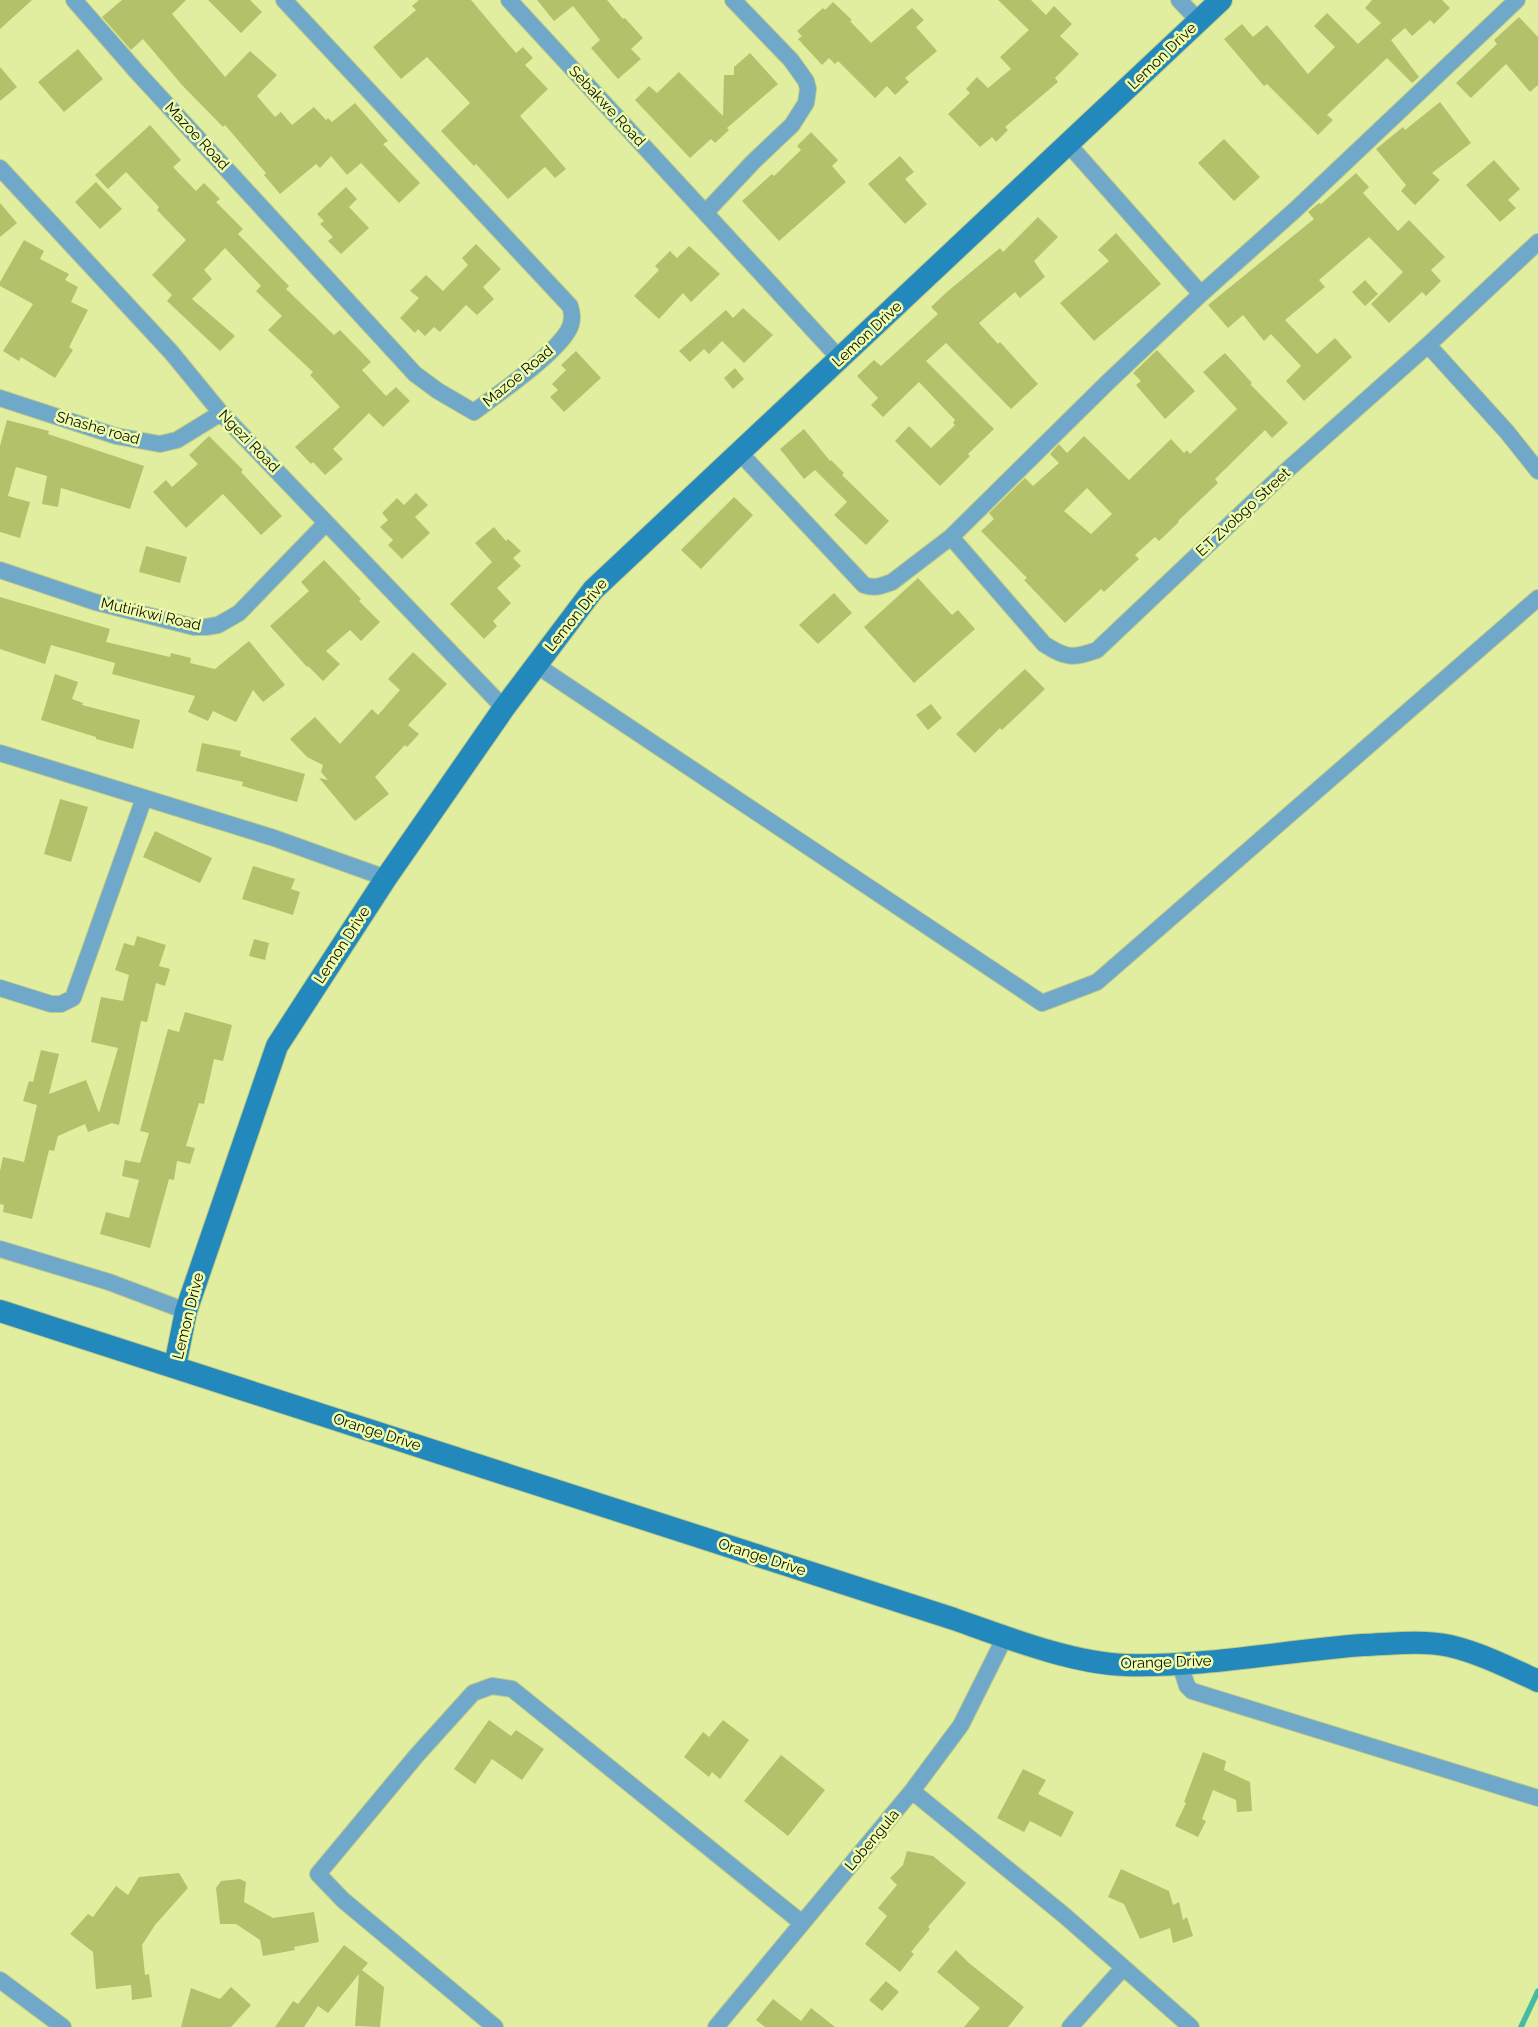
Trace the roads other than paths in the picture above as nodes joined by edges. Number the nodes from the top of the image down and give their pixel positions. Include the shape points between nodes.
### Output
1 (74, 0) edge
2 (284, 0) edge
3 (509, 0) edge
4 (733, 0) edge
5 (1179, 0) edge
6 (1221, 0) edge
7 (1517, 0) edge
8 (1199, 20) junction
9 (1069, 145) junction
10 (0, 168) edge
11 (706, 212) junction
12 (1538, 242) edge
13 (1201, 294) junction
14 (1428, 345) junction
15 (840, 359) junction
16 (0, 398) edge
17 (221, 413) junction
18 (740, 453) junction
19 (1538, 471) edge
20 (326, 523) junction
21 (952, 537) junction
22 (0, 570) edge
23 (1538, 598) edge
24 (536, 665) junction
25 (504, 708) junction
26 (0, 753) edge
27 (144, 798) junction
28 (386, 878) junction
29 (0, 988) edge
30 (0, 1249) edge
31 (0, 1311) edge
32 (186, 1311) junction
33 (175, 1366) junction
34 (1005, 1637) junction
35 (1180, 1664) junction
36 (1538, 1681) edge
37 (912, 1790) junction
38 (1538, 1798) edge
39 (802, 1923) junction
40 (1123, 1968) junction
41 (0, 1980) edge
42 (63, 2027) edge
43 (495, 2027) edge
44 (716, 2027) edge
45 (1070, 2027) edge
46 (1191, 2027) edge

1 - 2 street, Mazoe Road via 415,374 474,412 544,358 572,323 570,306
3 - 11 street, Sebakwe Road
4 - 11 street via 791,60 806,80 808,89 806,103 792,125
5 - 8 street
6 - 8 street, Lemon Drive
7 - 13 street via 1295,210
8 - 9 street, Lemon Drive
9 - 13 street
9 - 15 street, Lemon Drive
10 - 17 street, Ngezi Road via 171,352
11 - 15 street, Sebakwe Road
12 - 14 street, E.T Zvobgo Street
13 - 21 street via 1106,383
14 - 19 street
14 - 21 street, E.T Zvobgo Street via 1285,472 1097,650 1070,657 1044,644
15 - 18 street, Lemon Drive
16 - 17 street, Shashe road via 116,436 160,444 177,440
17 - 20 street, Ngezi Road
18 - 21 street via 857,578 871,588 892,582
18 - 24 street, Lemon Drive via 593,590
20 - 22 street, Mutirikwi Road via 239,613 218,625 206,627 194,627 95,602
20 - 25 street, Ngezi Road
23 - 24 street via 1097,982 1042,1003
24 - 25 street, Lemon Drive
25 - 28 street, Lemon Drive
26 - 27 street
27 - 28 street via 274,838
27 - 29 street via 73,998 52,1004
28 - 32 street, Lemon Drive via 276,1046
30 - 32 street via 109,1282
31 - 33 street, Orange Drive
32 - 33 street, Lemon Drive
33 - 34 street, Orange Drive
34 - 35 street, Orange Drive via 1068,1656 1123,1665
34 - 37 street, Lobengula via 961,1725
35 - 36 street, Orange Drive via 1351,1646 1434,1643 1468,1651
35 - 38 street via 1187,1686 1192,1691
37 - 39 street, Lobengula
37 - 40 street
39 - 43 street via 512,1689 492,1686 473,1693 416,1755 318,1874 343,1900
39 - 44 street, Lobengula
40 - 45 street
40 - 46 street
41 - 42 street

